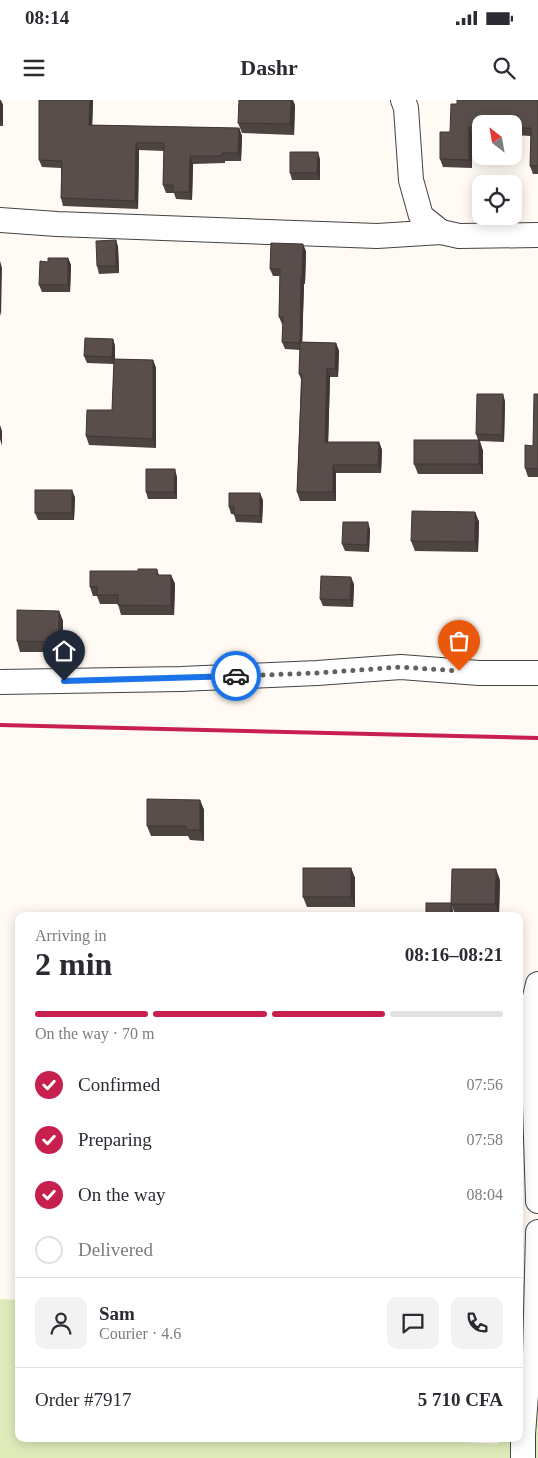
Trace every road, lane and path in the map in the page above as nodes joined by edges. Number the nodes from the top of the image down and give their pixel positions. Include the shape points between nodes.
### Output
1 (403, 100) edge
2 (0, 220) edge
3 (441, 232) junction
4 (538, 236) edge
5 (538, 673) edge
6 (0, 682) edge
7 (538, 984) edge
8 (536, 1062) edge
9 (538, 1201) edge
10 (538, 1232) edge
11 (536, 1355) edge
12 (523, 1424) edge
13 (522, 1442) edge
14 (523, 1458) edge

1 - 3 street via 411,180 420,216
2 - 3 street via 377,236
3 - 4 street via 459,236
5 - 6 street via 479,673 401,667 181,679
7 - 8 street via 532,1010
8 - 9 street
10 - 11 street
11 - 12 street via 526,1394
13 - 14 street

